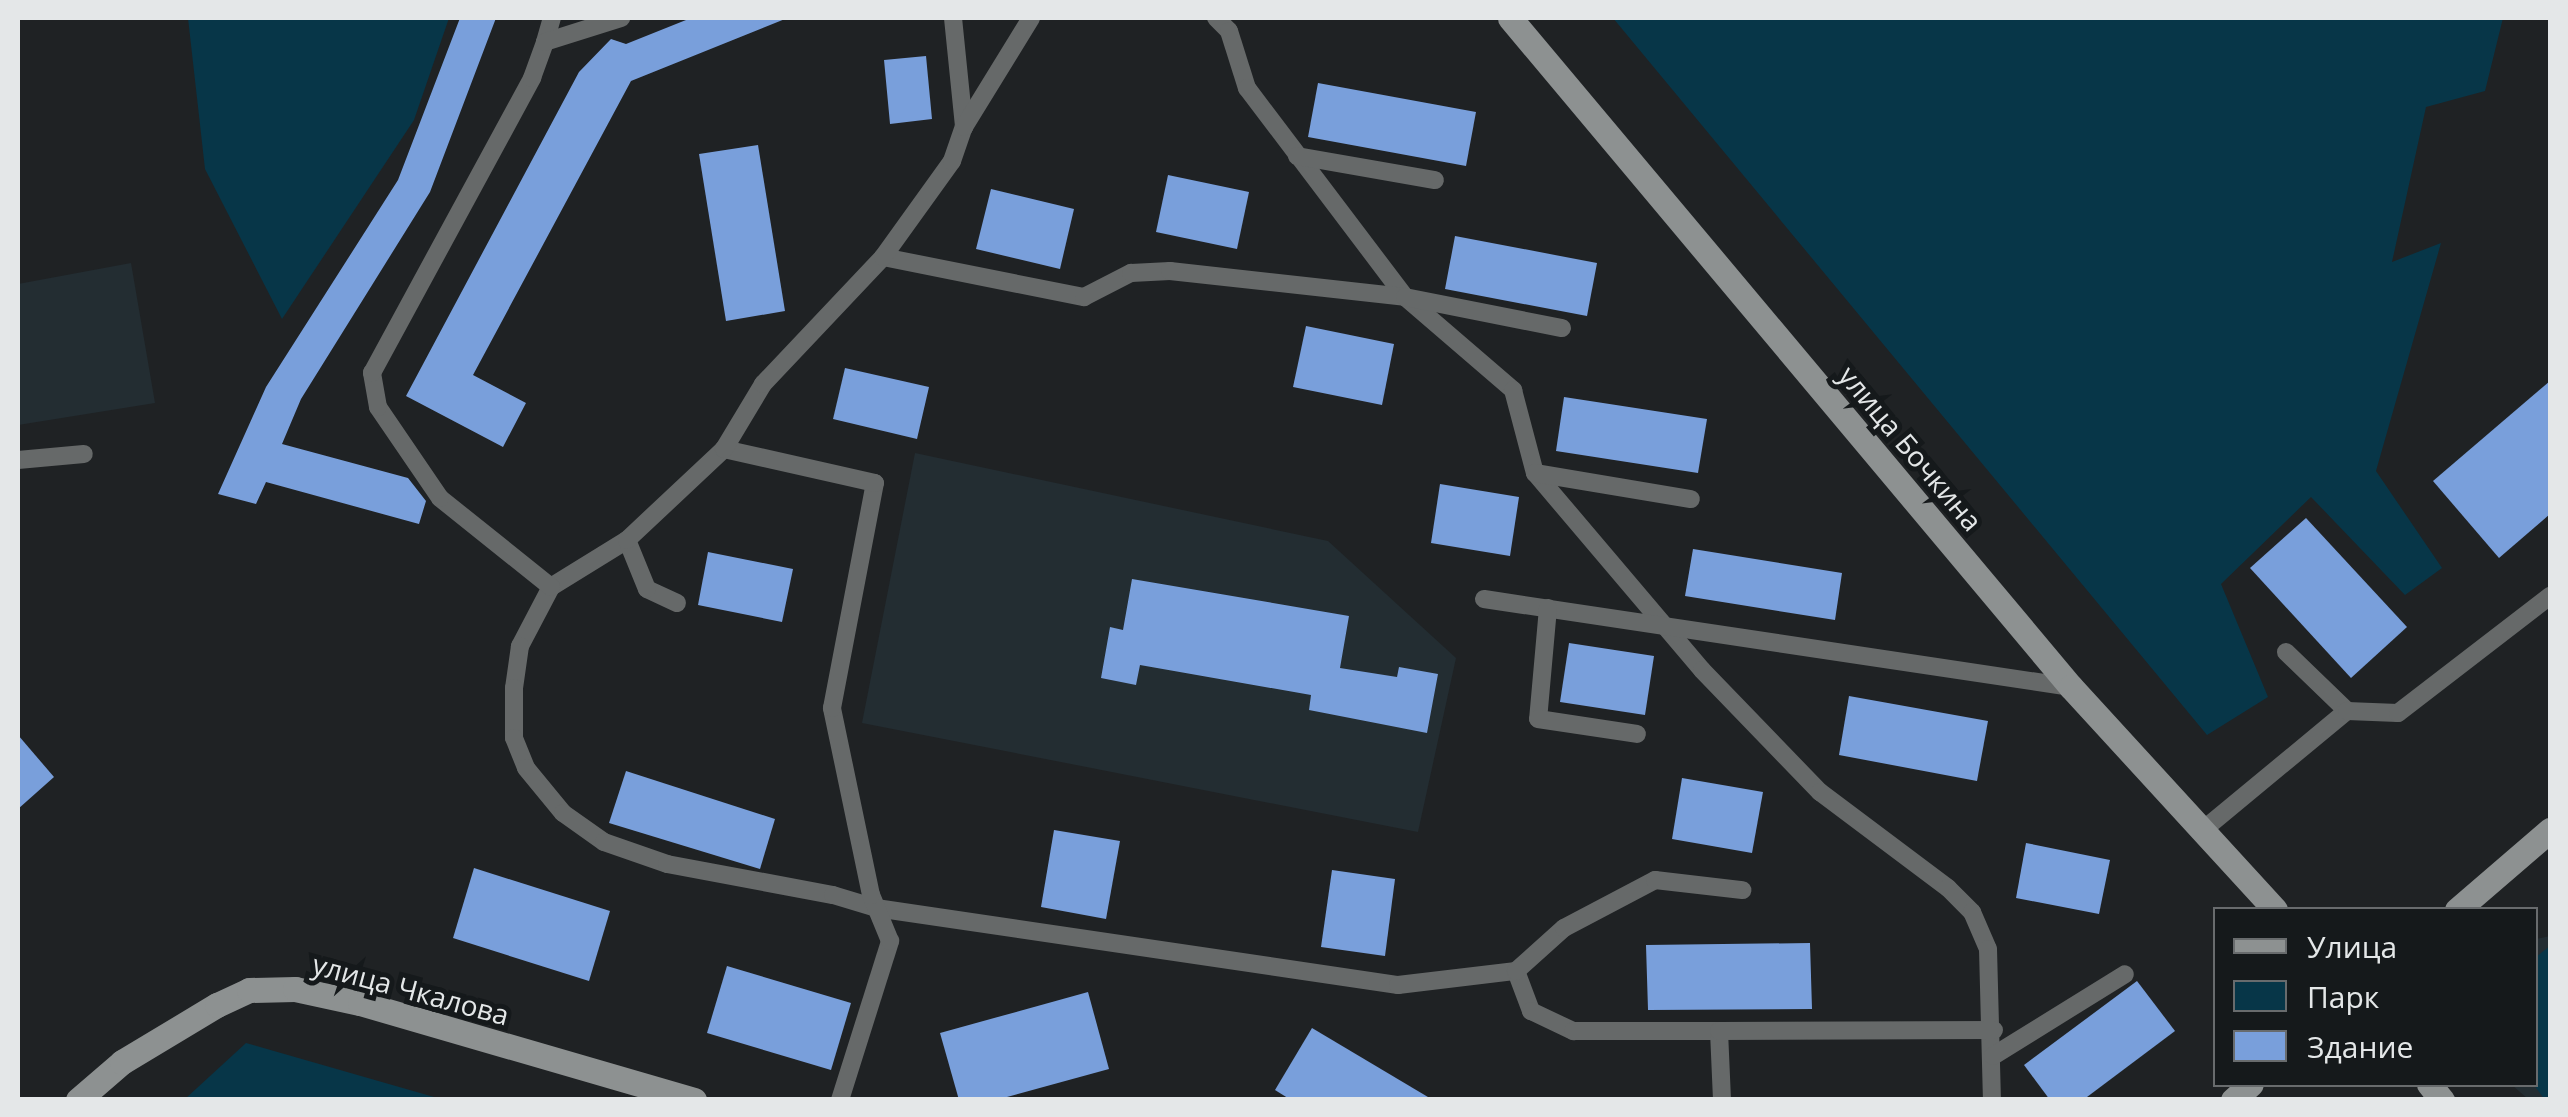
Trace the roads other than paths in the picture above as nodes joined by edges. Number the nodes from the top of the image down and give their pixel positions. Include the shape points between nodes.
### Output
1 (552, 18) edge
2 (621, 18) edge
3 (953, 18) edge
4 (1030, 18) edge
5 (1216, 18) edge
6 (1510, 18) edge
7 (545, 42) junction
8 (964, 127) junction
9 (1297, 156) junction
10 (1435, 180) dead end
11 (883, 257) junction
12 (1405, 297) junction
13 (1562, 328) dead end
14 (724, 448) junction
15 (84, 454) dead end
16 (18, 460) edge
17 (1535, 474) junction
18 (1692, 499) dead end
19 (627, 540) junction
20 (551, 587) junction
21 (2550, 596) edge
22 (1484, 598) dead end
23 (676, 603) dead end
24 (1548, 608) junction
25 (1665, 622) junction
26 (2286, 652) dead end
27 (2071, 686) junction
28 (2346, 711) junction
29 (1637, 734) dead end
30 (2203, 830) junction
31 (2550, 830) edge
32 (1742, 890) dead end
33 (2272, 907) edge
34 (2460, 907) edge
35 (876, 908) junction
36 (1516, 971) junction
37 (2125, 974) dead end
38 (1994, 1030) junction
39 (1718, 1031) junction
40 (1993, 1056) junction
41 (78, 1100) edge
42 (694, 1100) edge
43 (840, 1100) edge
44 (1722, 1100) edge
45 (1992, 1100) edge

1 - 7 lane
2 - 7 lane
3 - 8 lane
4 - 8 lane
5 - 9 lane via 1229,31 1247,88
6 - 27 main road, улица Бочкина
7 - 20 lane via 532,78 372,372 378,406 440,498
8 - 11 lane via 952,161
9 - 10 lane
9 - 12 lane
11 - 12 lane via 1084,297 1131,273 1170,271
11 - 14 lane via 764,384
12 - 13 lane
12 - 17 lane via 1513,390
14 - 19 lane
14 - 35 lane via 876,482 832,708
15 - 16 lane
17 - 18 lane
17 - 25 lane
19 - 20 lane
19 - 23 lane via 647,589
20 - 35 lane via 520,646 514,738 526,768 563,812 604,842 667,864
21 - 28 lane via 2398,714
22 - 24 lane
24 - 25 lane
24 - 29 lane via 1538,719
25 - 27 lane
25 - 38 lane via 1820,792 1972,912 1988,949
26 - 28 lane
27 - 30 main road, улица Бочкина
28 - 30 lane
30 - 33 main road, улица Бочкина
31 - 34 main road
32 - 36 lane via 1655,880 1564,928
35 - 36 lane via 1398,985
35 - 43 lane via 890,942
36 - 39 lane via 1531,1011 1573,1031
37 - 40 lane
38 - 39 lane
38 - 40 lane
39 - 44 lane
40 - 45 lane
41 - 42 main road, улица Чкалова via 184,1022 249,990 360,1003

